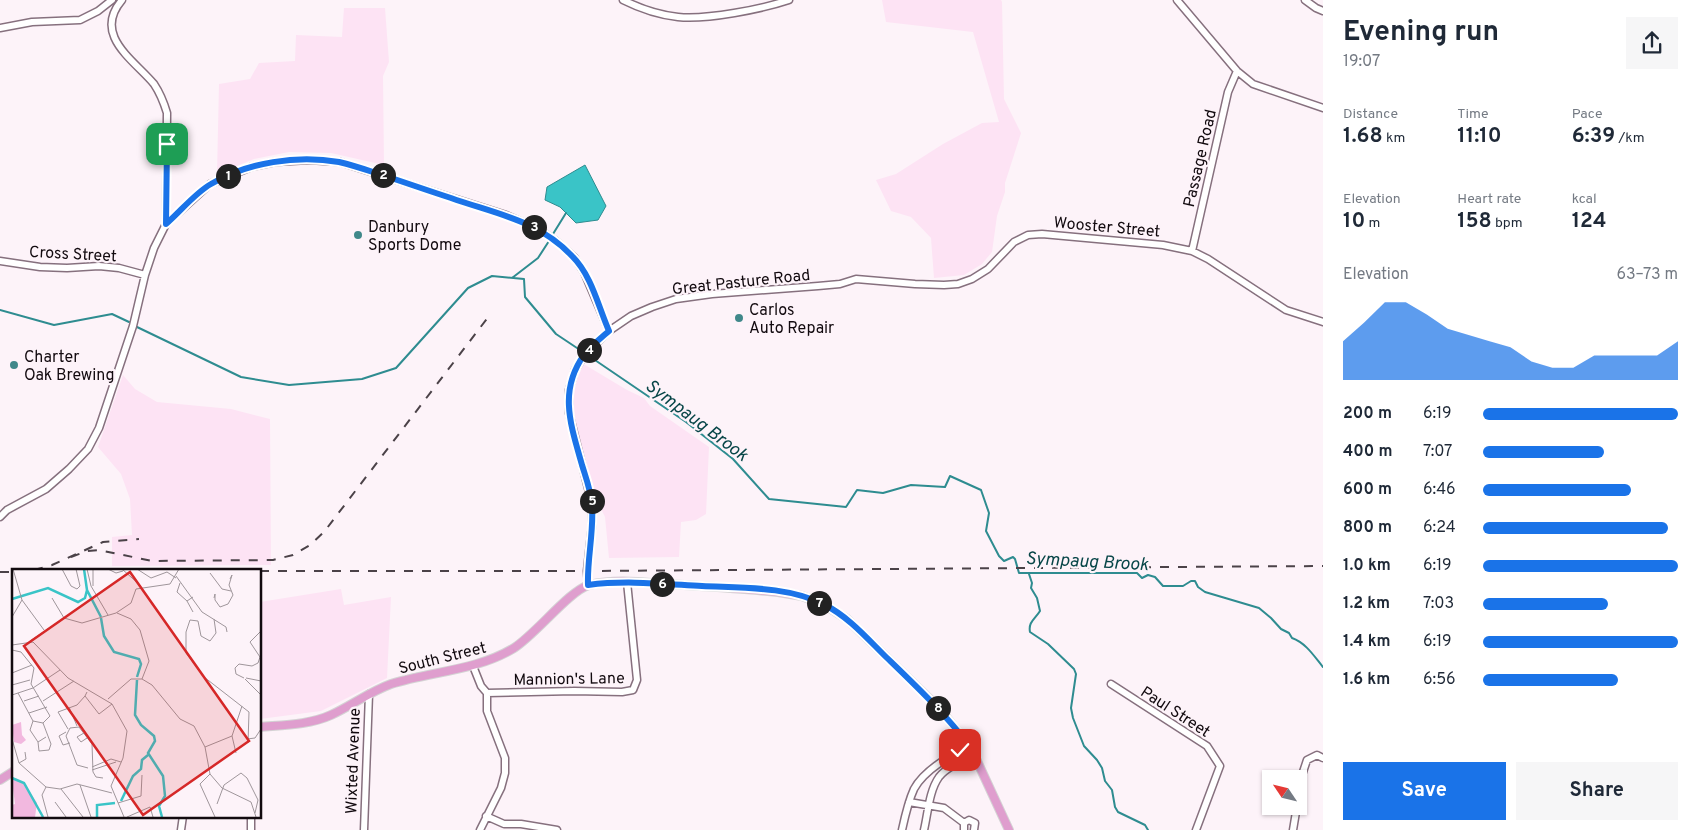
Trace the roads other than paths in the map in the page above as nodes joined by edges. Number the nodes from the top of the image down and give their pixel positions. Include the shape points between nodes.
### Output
1 (112, 0) edge
2 (122, 0) edge
3 (623, 0) edge
4 (789, 0) edge
5 (1177, 0) edge
6 (1309, 1) edge
7 (1323, 10) edge
8 (0, 28) edge
9 (1237, 71) junction
10 (1323, 108) edge
11 (166, 224) junction
12 (1192, 251) junction
13 (0, 261) edge
14 (144, 275) junction
15 (885, 281) joint
16 (1323, 322) edge
17 (609, 331) junction
18 (0, 517) edge
19 (627, 582) junction
20 (588, 585) junction
21 (473, 666) junction
22 (1110, 684) dead end
23 (487, 693) junction
24 (368, 694) junction
25 (261, 727) edge
26 (971, 748) junction
27 (1320, 756) edge
28 (1304, 770) edge
29 (12, 772) edge
30 (0, 780) edge
31 (909, 802) junction
32 (929, 805) junction
33 (1296, 815) edge
34 (486, 816) junction
35 (964, 826) edge
36 (364, 830) edge
37 (480, 830) edge
38 (557, 830) edge
39 (902, 830) edge
40 (924, 830) edge
41 (974, 830) edge
42 (1009, 830) edge
43 (1196, 830) edge
44 (1293, 830) edge

1 - 8 street via 80,20 32,22
2 - 11 street via 115,8 111,31 119,48 154,85 167,113
3 - 4 street via 678,17 709,17
5 - 9 street
6 - 7 street
9 - 10 street via 1253,84
9 - 12 street, Passage Road via 1228,92
11 - 14 street
11 - 17 street via 210,184 234,173 275,162 340,162 506,215 538,229 574,257 584,272
12 - 15 street, Wooster Street via 1076,236 1028,235 1014,242 988,268 958,284
12 - 16 street, Wooster Street via 1286,310
13 - 14 street, Cross Street via 40,268 99,266
14 - 18 street via 133,326 106,410 92,442 76,463 46,489
15 - 17 street, Great Pasture Road via 856,280 825,286 676,299 631,316
17 - 20 street, Great Pasture Road via 585,354 575,370 569,390 569,413 592,504
19 - 20 main road
19 - 23 street, Mannion's Lane via 637,680 633,690
19 - 26 main road via 778,592 802,596 825,605 847,619 938,707
20 - 21 main road, South Street via 514,647
21 - 23 street
21 - 24 main road, South Street via 410,679
22 - 43 street, Paul Street via 1207,746 1220,766
23 - 34 street via 487,711 505,758 505,773
24 - 25 main road, South Street via 328,716 295,724
24 - 36 street, Wixted Avenue
26 - 31 street via 960,750 930,771 915,787
26 - 32 street via 966,758 940,776
26 - 42 main road
27 - 28 street via 1307,760
29 - 30 main road
31 - 32 street
31 - 39 street
32 - 35 street via 944,808
32 - 40 street
33 - 44 street
34 - 37 street
34 - 38 street via 504,824
35 - 41 street via 967,820 973,821 976,825

